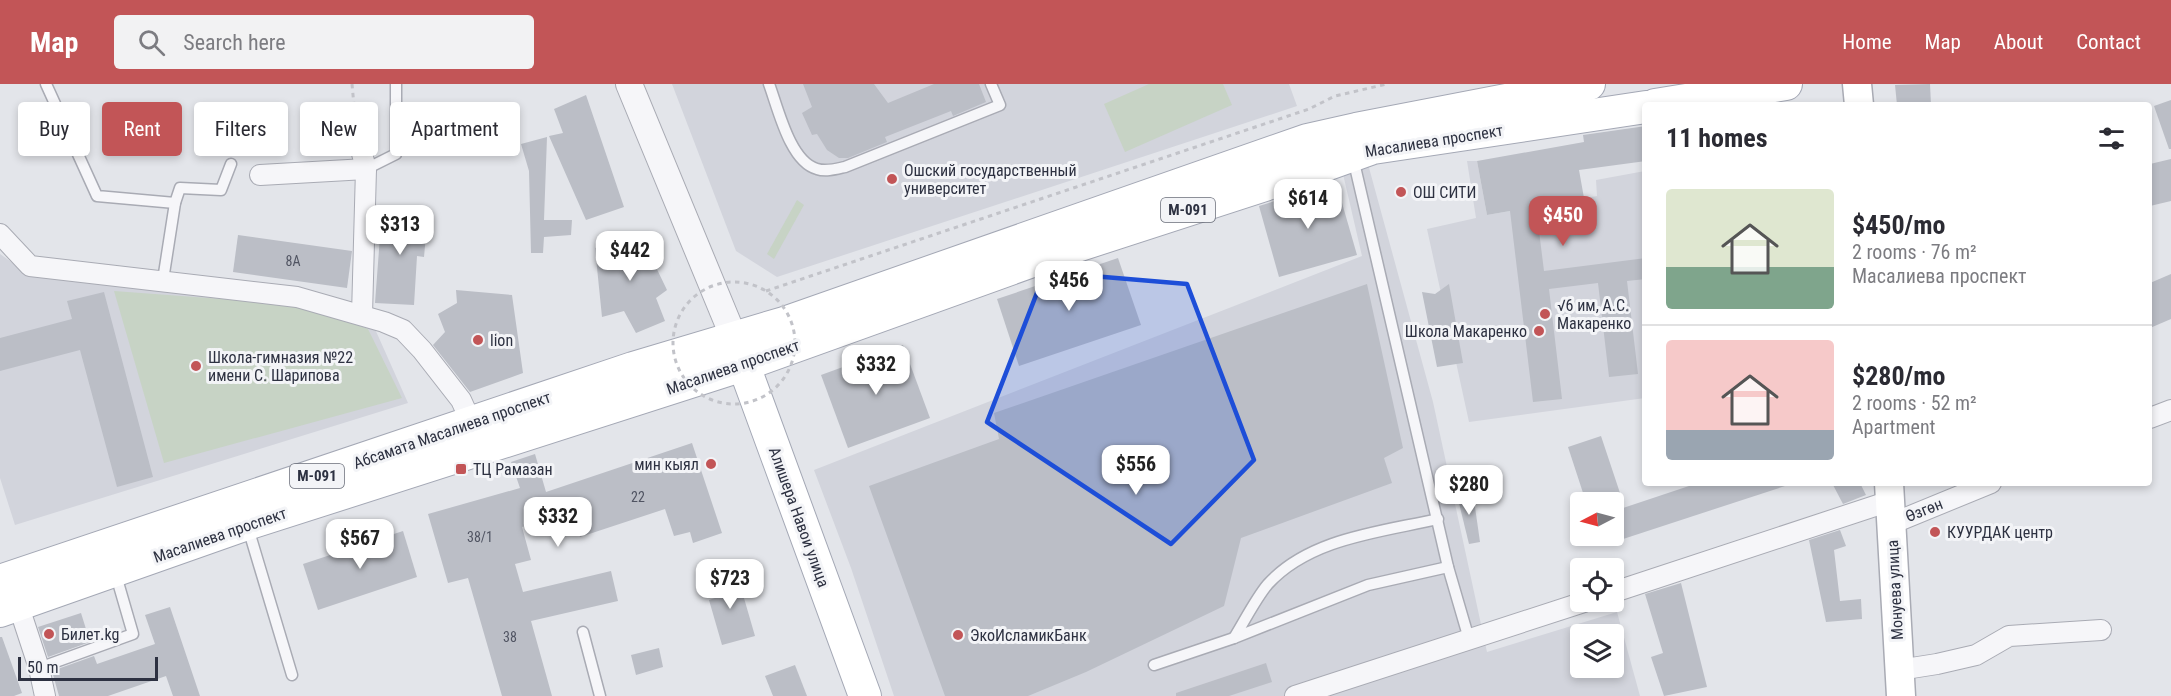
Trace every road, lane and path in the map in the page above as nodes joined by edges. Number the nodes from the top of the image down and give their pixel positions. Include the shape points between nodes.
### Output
1 (46, 84) edge
2 (352, 84) edge
3 (396, 84) edge
4 (629, 84) edge
5 (770, 84) edge
6 (991, 84) edge
7 (1387, 84) edge
8 (1589, 84) edge
9 (1786, 84) edge
10 (1857, 84) edge
11 (354, 102) edge
12 (1674, 102) edge
13 (1859, 102) edge
14 (1642, 107) edge
15 (1352, 155) junction
16 (363, 156) edge
17 (231, 164) dead end
18 (366, 169) junction
19 (260, 175) dead end
20 (175, 203) junction
21 (1, 236) edge
22 (163, 280) junction
23 (766, 291) junction
24 (363, 315) junction
25 (738, 351) junction
26 (2171, 410) edge
27 (2152, 417) edge
28 (472, 424) junction
29 (1976, 486) edge
30 (1890, 503) edge
31 (1438, 519) junction
32 (247, 524) junction
33 (1448, 567) junction
34 (115, 572) junction
35 (1624, 589) edge
36 (6, 599) edge
37 (1570, 607) edge
38 (2101, 630) dead end
39 (583, 633) dead end
40 (1234, 638) junction
41 (1469, 639) junction
42 (1154, 665) dead end
43 (39, 668) junction
44 (292, 675) dead end
45 (1900, 683) edge
46 (1298, 695) edge
47 (45, 696) edge
48 (600, 696) edge
49 (865, 696) edge

1 - 20 lane via 97,196
2 - 11 path
3 - 18 lane via 396,154
4 - 25 street
5 - 6 lane via 797,154 816,169 825,170 845,167 1000,105
7 - 23 path via 1335,96 1309,109
8 - 25 main road, Масалиева проспект / М-091 via 1307,140 784,323
9 - 12 main road
10 - 13 main road
14 - 15 main road, Масалиева проспект / М-091 via 1373,148
15 - 25 main road, Масалиева проспект / М-091 via 1049,255
15 - 31 lane
16 - 18 street
17 - 20 lane via 222,190 180,188
18 - 19 street
18 - 24 street
20 - 22 lane
21 - 22 street via 30,266
22 - 24 street via 297,297
23 - 23 path, bridge via 788,314 794,329 795,346 786,374 769,393 757,399 731,404 706,396 688,382 677,362 674,340 679,316 695,296 717,284 742,282
24 - 28 street via 403,330 461,400
25 - 28 main road, Абсамата Масалиева проспект / М-091 via 633,368
25 - 32 main road, Масалиева проспект / М-091
25 - 49 main road, Алишера Навои улица
26 - 27 street
28 - 36 main road, Абсамата Масалиева проспект / М-091
29 - 30 street, Өзгөн
30 - 35 street, Өзгөн
30 - 45 main road, Монуева улица
31 - 33 lane
31 - 40 lane via 1345,540 1301,558 1268,584
32 - 34 main road, Масалиева проспект / М-091
32 - 44 lane
33 - 40 lane via 1368,585
33 - 41 lane
34 - 36 main road, Масалиева проспект / М-091
34 - 43 lane via 133,634
36 - 43 street
37 - 41 street
38 - 45 street via 2009,636 1976,655 1937,664
39 - 48 lane
40 - 42 lane
41 - 46 street
43 - 47 street

